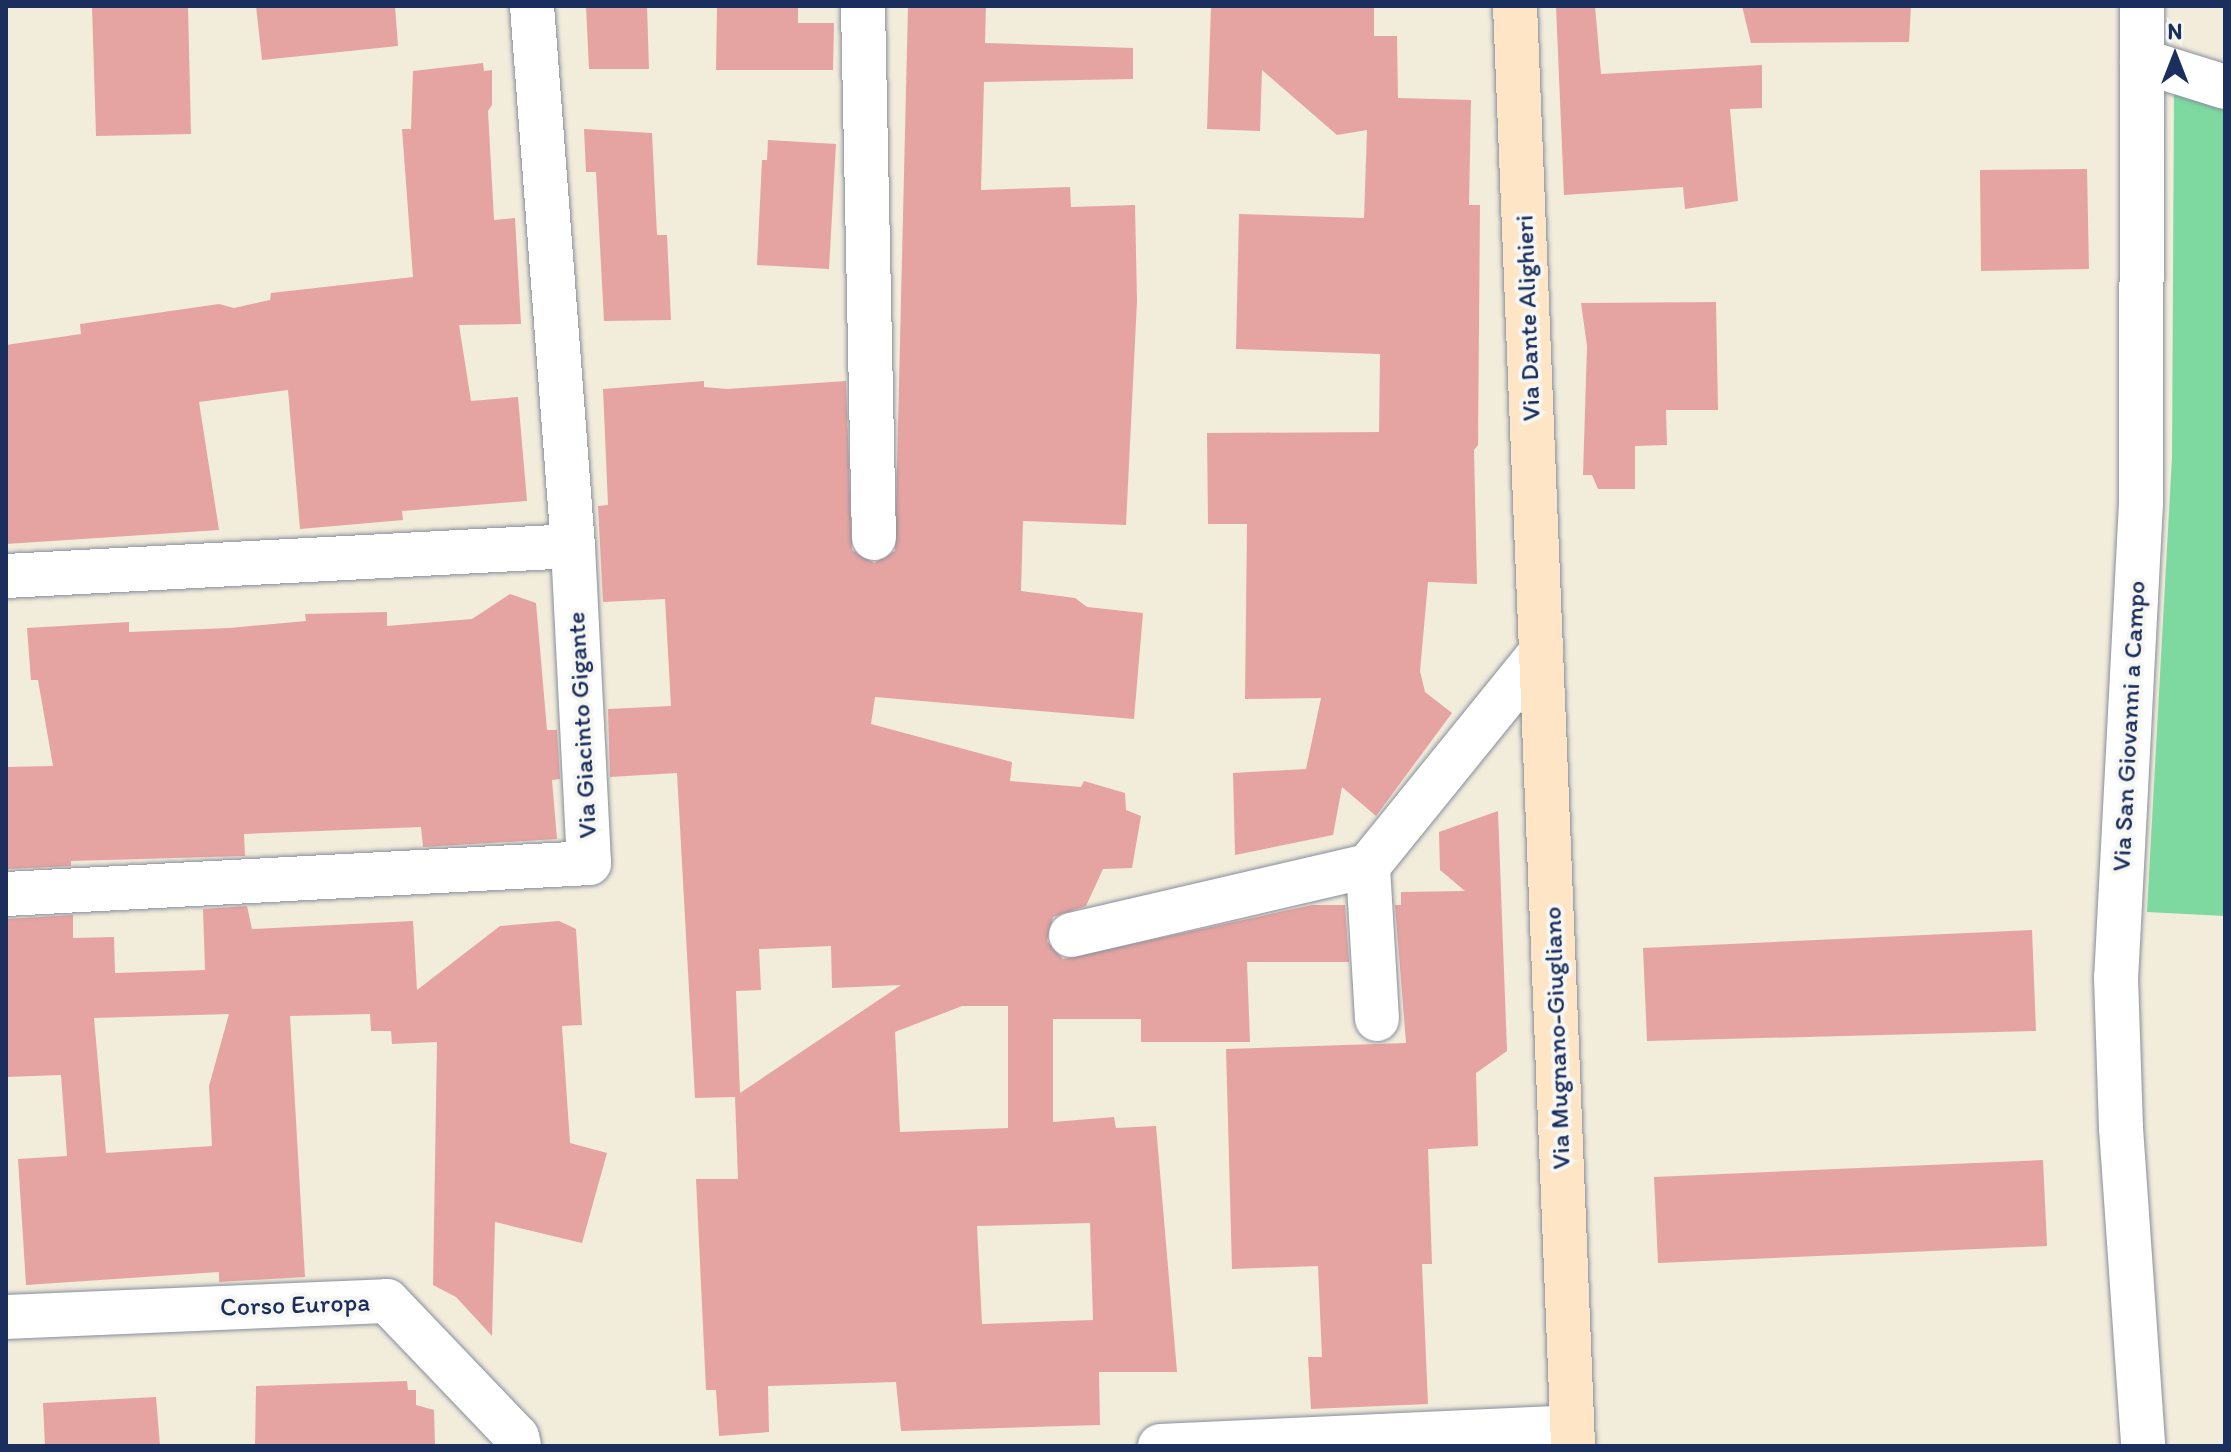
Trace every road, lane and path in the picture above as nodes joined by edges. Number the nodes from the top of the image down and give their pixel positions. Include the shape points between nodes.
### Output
1 (532, 6) edge
2 (863, 6) edge
3 (1515, 6) edge
4 (2142, 6) edge
5 (2142, 61) junction
6 (2225, 87) edge
7 (874, 538) dead end
8 (573, 546) junction
9 (6, 576) edge
10 (1541, 641) junction
11 (1368, 866) junction
12 (6, 894) edge
13 (1071, 935) dead end
14 (1377, 1019) dead end
15 (6, 1317) edge
16 (1573, 1436) edge
17 (519, 1446) edge
18 (1160, 1446) edge
19 (2143, 1446) edge

1 - 8 street, Via Giacinto Gigante
2 - 7 street
3 - 10 main road, Via Dante Alighieri
4 - 5 street, Via San Giovanni a Campo
5 - 6 street
5 - 19 street, Via San Giovanni a Campo via 2141,503 2116,977
8 - 9 street
8 - 12 street, Via Giacinto Gigante via 589,863
10 - 11 street
10 - 16 main road, Via Mugnano-Giugliano
11 - 13 street
11 - 14 street
15 - 17 street, Corso Europa via 387,1301 517,1437
16 - 18 street

